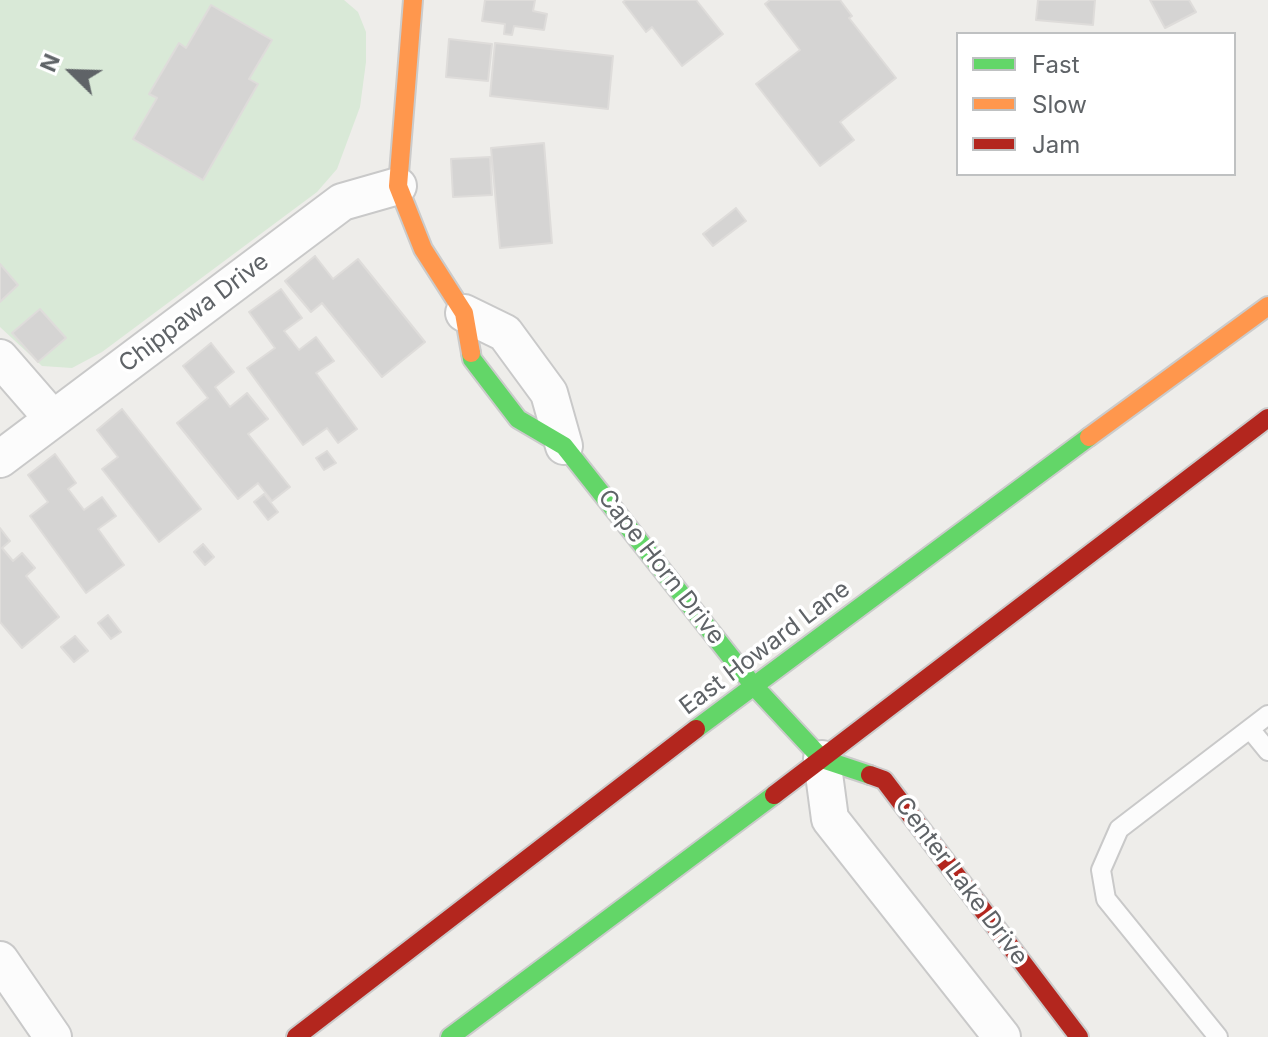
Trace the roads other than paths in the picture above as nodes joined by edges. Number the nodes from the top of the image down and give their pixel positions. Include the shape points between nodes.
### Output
1 (413, 0) edge
2 (398, 186) junction
3 (1268, 306) edge
4 (464, 313) junction
5 (0, 358) edge
6 (1268, 418) edge
7 (53, 419) junction
8 (564, 446) junction
9 (0, 459) edge
10 (753, 685) junction
11 (1268, 715) edge
12 (1250, 729) junction
13 (1268, 751) edge
14 (822, 759) junction
15 (0, 960) edge
16 (53, 1037) edge
17 (296, 1037) edge
18 (450, 1037) edge
19 (1002, 1037) edge
20 (1079, 1037) edge
21 (1218, 1037) edge

1 - 2 main road
2 - 4 main road via 423,249
2 - 7 street, Chippawa Drive via 342,202
3 - 10 main road, East Howard Lane
4 - 8 street, Cape Horn Drive via 505,333 549,393
4 - 8 main road, Cape Horn Drive via 472,359 518,419
5 - 7 street
6 - 14 main road
7 - 9 street, Chippawa Drive
8 - 10 main road, Cape Horn Drive
10 - 14 main road, Cape Horn Drive
10 - 17 main road, East Howard Lane
11 - 12 lane
12 - 13 lane
12 - 21 lane via 1119,829 1101,870 1106,899
14 - 18 main road
14 - 19 street via 830,819
14 - 20 main road, Center Lake Drive via 884,780
15 - 16 street

